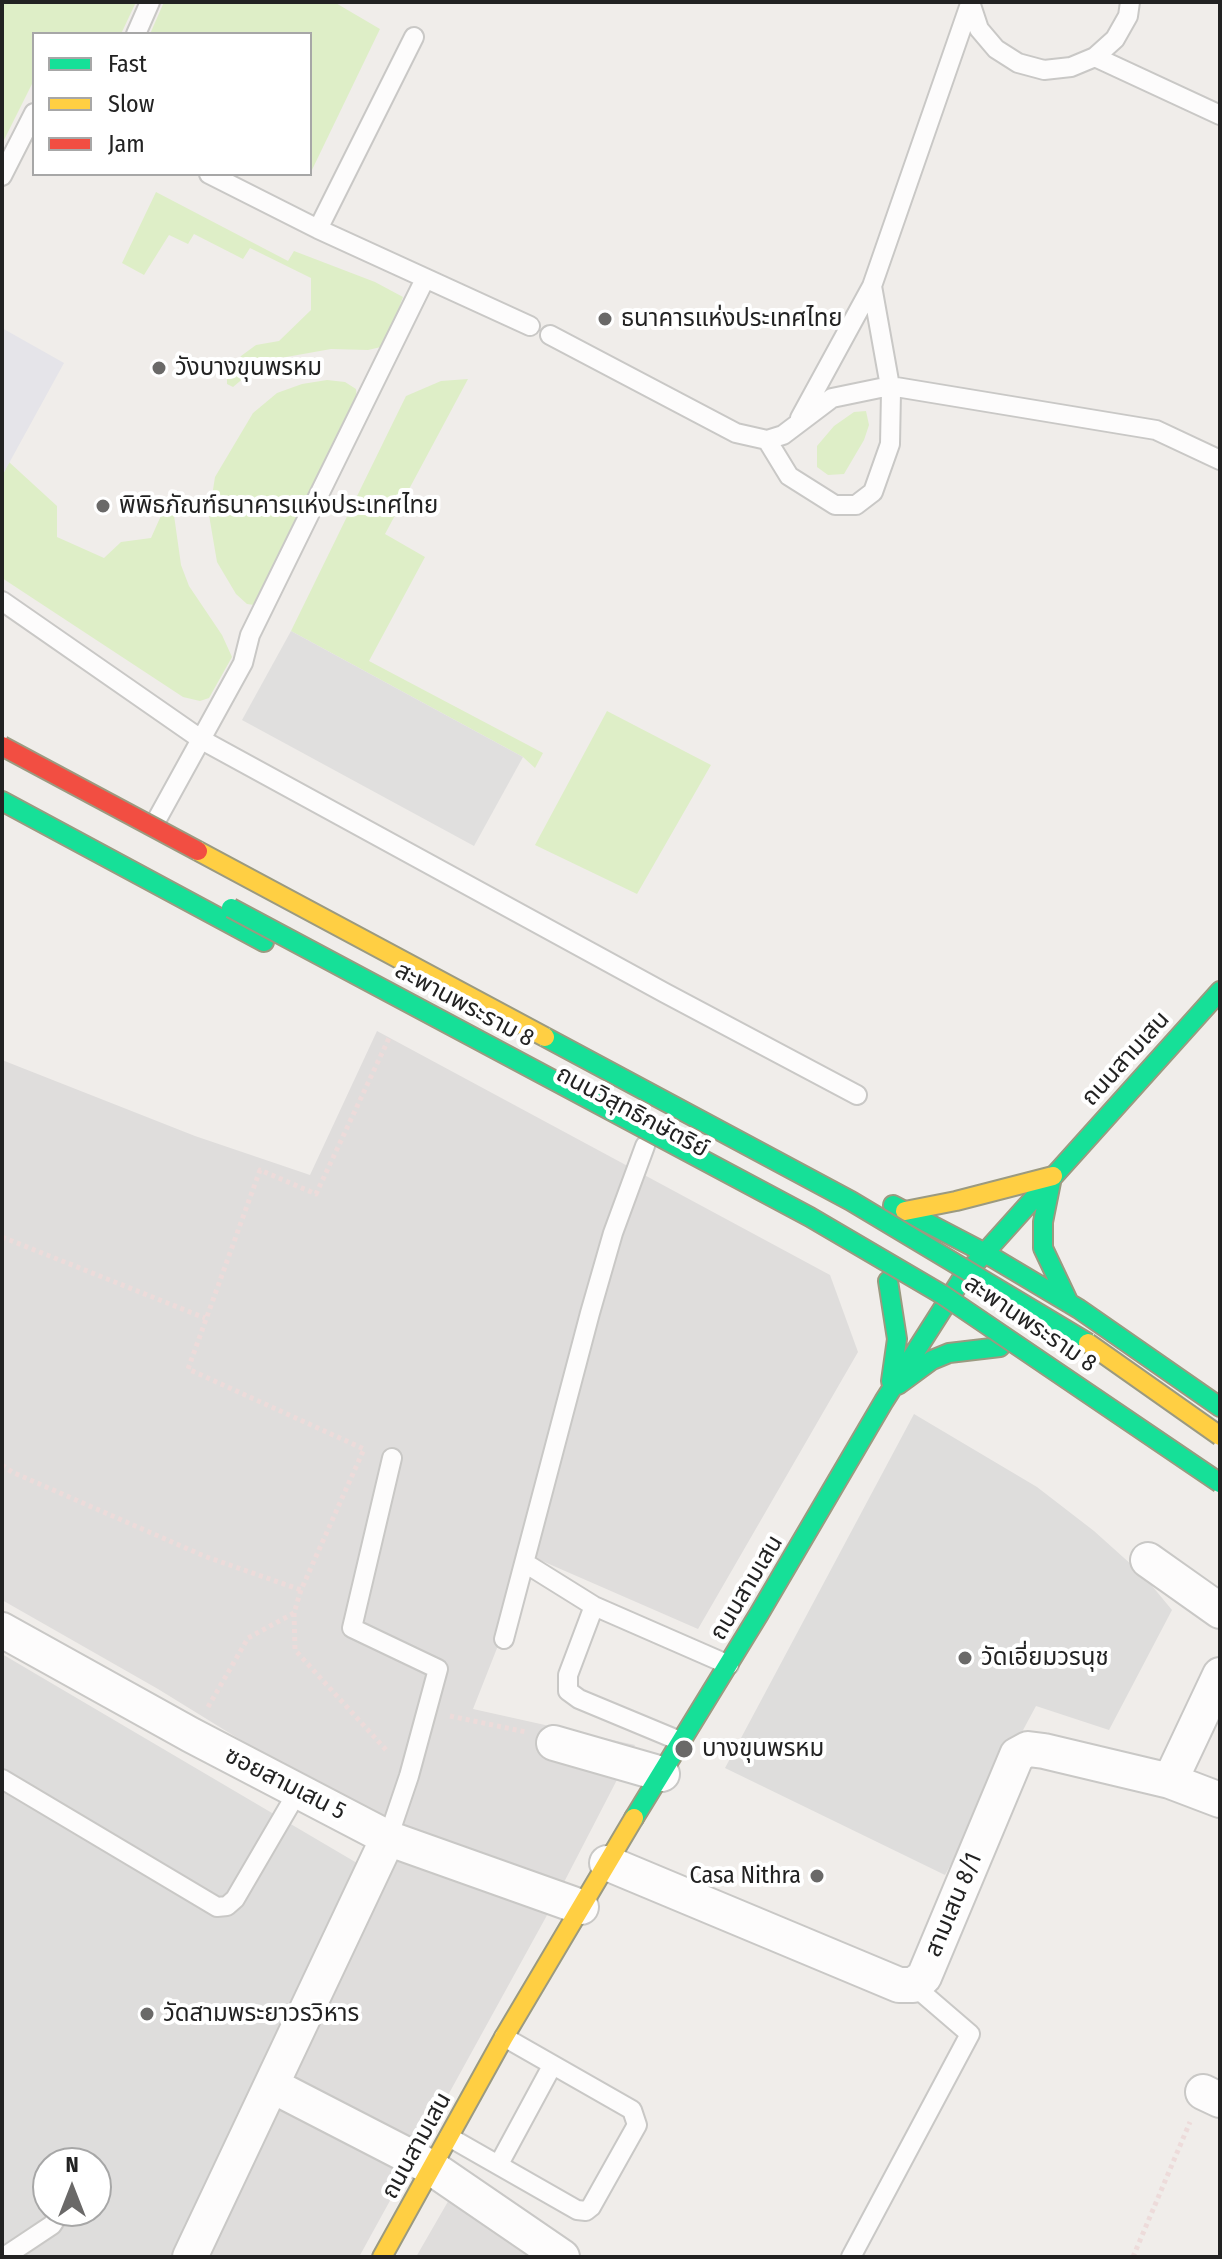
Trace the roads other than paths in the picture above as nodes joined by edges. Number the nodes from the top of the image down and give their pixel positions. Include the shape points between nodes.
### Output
1 (150, 2) edge
2 (1130, 2) edge
3 (970, 3) edge
4 (137, 32) edge
5 (414, 37) dead end
6 (1095, 57) junction
7 (1220, 115) edge
8 (32, 117) edge
9 (2, 176) edge
10 (213, 176) edge
11 (318, 229) junction
12 (425, 279) junction
13 (872, 286) junction
14 (530, 326) dead end
15 (550, 335) dead end
16 (890, 386) junction
17 (797, 424) junction
18 (767, 440) junction
19 (1220, 460) edge
20 (2, 601) edge
21 (2, 738) edge
22 (202, 740) junction
23 (2, 746) edge
24 (22, 749) junction
25 (2, 759) edge
26 (2, 788) edge
27 (2, 801) edge
28 (30, 816) junction
29 (156, 821) junction
30 (2, 827) edge
31 (1220, 991) edge
32 (857, 1095) dead end
33 (645, 1146) junction
34 (1053, 1176) junction
35 (905, 1211) junction
36 (985, 1253) junction
37 (888, 1281) junction
38 (1074, 1306) junction
39 (940, 1311) junction
40 (1000, 1347) junction
41 (1024, 1363) junction
42 (890, 1391) junction
43 (1220, 1407) edge
44 (1220, 1436) edge
45 (392, 1458) dead end
46 (1220, 1483) edge
47 (1220, 1497) edge
48 (1148, 1560) dead end
49 (525, 1563) junction
50 (594, 1606) junction
51 (1220, 1611) edge
52 (2, 1630) edge
53 (504, 1639) dead end
54 (729, 1665) junction
55 (1220, 1675) edge
56 (545, 1739) road end
57 (682, 1742) junction
58 (662, 1774) junction
59 (2, 1779) edge
60 (1170, 1781) junction
61 (298, 1791) junction
62 (1220, 1800) edge
63 (388, 1838) junction
64 (607, 1863) junction
65 (581, 1907) junction
66 (913, 1985) junction
67 (504, 2037) junction
68 (552, 2066) junction
69 (273, 2086) junction
70 (449, 2137) junction
71 (499, 2164) junction
72 (432, 2168) junction
73 (49, 2227) edge
74 (4, 2257) edge
75 (190, 2257) edge
76 (382, 2257) edge
77 (562, 2257) edge
78 (851, 2257) edge

1 - 4 lane
2 - 6 lane via 1115,39
3 - 6 lane via 979,29 1018,63 1057,69
3 - 13 lane
5 - 11 lane
6 - 7 lane
8 - 9 lane
10 - 11 lane
11 - 12 lane
12 - 14 lane
12 - 22 lane
13 - 16 lane
13 - 17 lane
15 - 18 lane via 736,433
16 - 17 lane via 832,398
16 - 18 lane via 890,444 873,492 856,505 835,505 789,476
16 - 19 lane via 1156,430
17 - 18 lane
20 - 22 lane
21 - 24 main road, ถนนวิสุทธิกษัตริย์
22 - 29 lane
22 - 32 lane
23 - 44 main road, สะพานพระราม 8, bridge via 851,1201 1086,1342
24 - 25 main road
24 - 29 main road, ถนนวิสุทธิกษัตริย์
26 - 46 main road, สะพานพระราม 8, bridge via 810,1217 943,1295
27 - 28 main road, ถนนวิสุทธิกษัตริย์
28 - 30 lane
28 - 33 main road, ถนนวิสุทธิกษัตริย์
29 - 35 main road, ถนนวิสุทธิกษัตริย์
31 - 34 main road, ถนนสามเสน
33 - 37 main road, ถนนวิสุทธิกษัตริย์
33 - 49 lane via 613,1233
34 - 35 main road
34 - 36 main road, ถนนสามเสน
34 - 38 main road via 1043,1248
35 - 36 main road, ถนนวิสุทธิกษัตริย์
36 - 38 main road, ถนนวิสุทธิกษัตริย์
36 - 39 main road, ถนนสามเสน
37 - 39 main road, ถนนวิสุทธิกษัตริย์
37 - 42 main road via 897,1339
38 - 41 main road via 1044,1311 1027,1328 1021,1344
38 - 43 main road, ถนนวิสุทธิกษัตริย์
39 - 40 main road, ถนนวิสุทธิกษัตริย์
39 - 42 main road, ถนนสามเสน
40 - 41 main road, ถนนวิสุทธิกษัตริย์
40 - 42 main road via 941,1357
41 - 47 main road, ถนนวิสุทธิกษัตริย์
42 - 54 main road, ถนนสามเสน
45 - 63 lane via 352,1628 438,1669
48 - 51 street
49 - 50 lane
49 - 53 lane
50 - 54 lane
50 - 57 lane via 568,1675 568,1691
52 - 61 street, ซอยสามเสน 5
54 - 57 main road, ถนนสามเสน
55 - 60 street
56 - 58 street
57 - 58 main road, ถนนสามเสน
58 - 64 main road, ถนนสามเสน
59 - 61 lane via 217,1907 235,1899
60 - 62 street, สามเสน 8/1
60 - 66 street, สามเสน 8/1 via 1044,1751 1028,1749 1017,1755 924,1977
61 - 63 street, ซอยสามเสน 5
63 - 65 street, ซอยสามเสน 5
63 - 69 street
64 - 65 main road, ถนนสามเสน
64 - 66 street, สามเสน 8/1 via 899,1985
65 - 67 main road, ถนนสามเสน
66 - 78 lane via 970,2034
67 - 68 lane
67 - 70 main road, ถนนสามเสน
68 - 71 lane
68 - 71 lane via 632,2110 637,2125 586,2211
69 - 72 street
69 - 75 street
70 - 71 lane
70 - 72 main road, ถนนสามเสน
72 - 76 main road, ถนนสามเสน
72 - 77 street
73 - 74 lane

